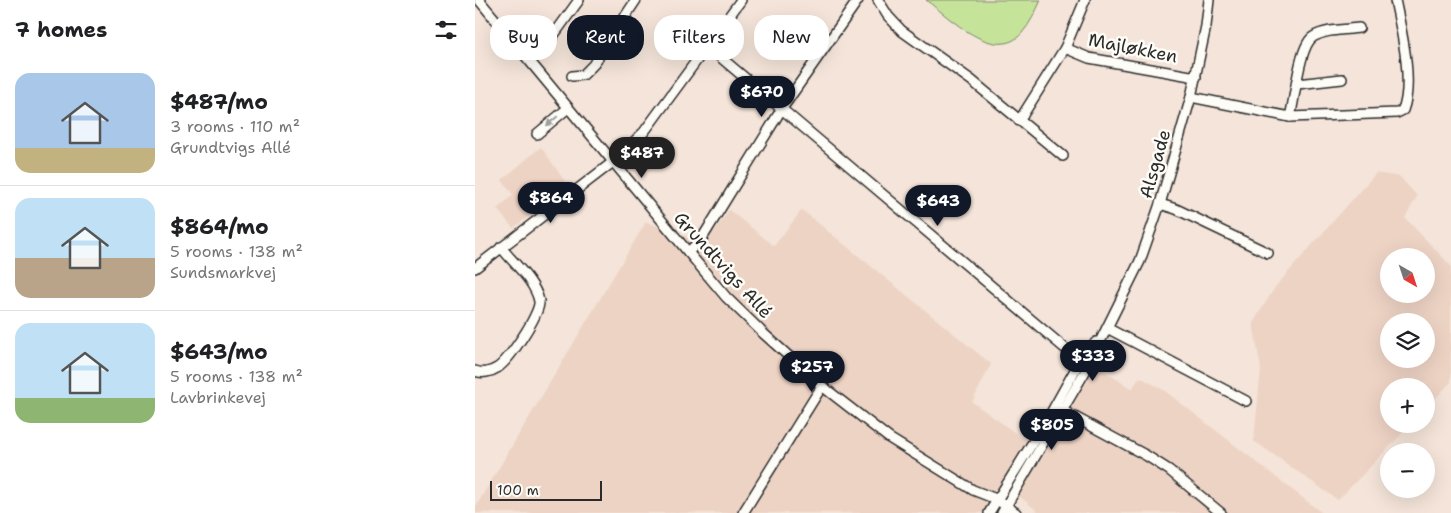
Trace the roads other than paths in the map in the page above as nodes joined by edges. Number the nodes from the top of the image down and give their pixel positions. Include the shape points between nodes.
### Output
1 (479, 0) edge
2 (579, 0) edge
3 (636, 0) edge
4 (741, 0) edge
5 (858, 0) edge
6 (1085, 0) edge
7 (1209, 0) edge
8 (1395, 0) edge
9 (882, 1) edge
10 (729, 15) edge
11 (1359, 28) dead end
12 (557, 31) edge
13 (1065, 48) junction
14 (696, 60) edge
15 (723, 60) edge
16 (572, 76) dead end
17 (1196, 76) junction
18 (1342, 79) dead end
19 (1297, 84) junction
20 (1191, 98) junction
21 (568, 108) junction
22 (781, 110) junction
23 (1290, 118) junction
24 (1019, 121) junction
25 (537, 134) dead end
26 (1063, 156) dead end
27 (613, 162) junction
28 (1160, 204) junction
29 (501, 247) junction
30 (687, 252) junction
31 (1268, 253) dead end
32 (475, 268) edge
33 (1107, 328) junction
34 (1080, 361) junction
35 (475, 371) edge
36 (822, 386) junction
37 (1246, 402) dead end
38 (1059, 408) junction
39 (973, 490) junction
40 (1001, 506) edge
41 (993, 512) edge
42 (743, 513) edge
43 (1016, 513) edge
44 (1221, 513) edge

1 - 21 street, Grundtvigs Allé
2 - 12 street
3 - 16 street via 593,65 583,75
4 - 10 street
5 - 22 street
6 - 13 street
7 - 17 street, Alsgade
8 - 23 street via 1407,83 1407,101 1403,110 1373,116
9 - 24 street via 888,16 902,31 971,80
11 - 19 street via 1323,33 1307,42
13 - 17 street, Majløkken via 1089,58
13 - 24 street
14 - 27 street via 659,114
15 - 22 street
17 - 20 street, Alsgade
18 - 19 street
19 - 23 street
20 - 23 street
20 - 28 street, Alsgade
21 -> 25 street
21 - 27 street, Grundtvigs Allé
22 - 30 street via 701,240
22 - 34 street
24 - 26 street
27 - 29 street
27 - 30 street, Grundtvigs Allé
28 - 31 street
28 - 33 street, Alsgade via 1133,279
29 - 32 street
29 - 35 street via 536,290 538,311 499,368 489,372
30 - 36 street, Grundtvigs Allé via 726,297
33 - 34 street, Alsgade
33 - 37 street
33 - 38 street, Alsgade
34 - 38 street, Alsgade
36 - 39 street, Grundtvigs Allé via 889,438
36 - 42 street
38 - 40 street, Alsgade
38 - 40 street, Alsgade via 1027,451
38 - 44 street via 1169,470
39 - 40 street, Grundtvigs Allé
39 - 41 street, Grundtvigs Allé
40 - 41 street
40 - 43 street, Grundtvigs Allé

